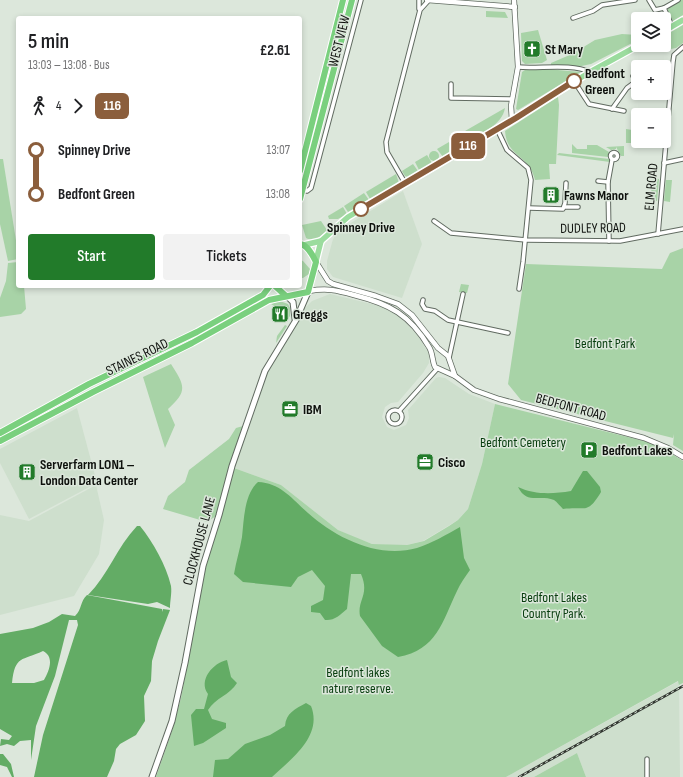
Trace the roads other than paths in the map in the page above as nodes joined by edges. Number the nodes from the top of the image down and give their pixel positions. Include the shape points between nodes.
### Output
1 (343, 0) edge
2 (352, 0) edge
3 (361, 0) edge
4 (419, 0) edge
5 (428, 0) edge
6 (514, 0) edge
7 (635, 0) edge
8 (648, 0) edge
9 (678, 0) edge
10 (514, 7) junction
11 (664, 8) junction
12 (420, 10) junction
13 (573, 18) dead end
14 (683, 20) edge
15 (672, 26) joint
16 (681, 48) edge
17 (631, 49) edge
18 (518, 68) junction
19 (590, 72) junction
20 (574, 81) junction
21 (451, 84) dead end
22 (333, 86) junction
23 (631, 86) edge
24 (512, 99) junction
25 (612, 109) junction
26 (624, 111) dead end
27 (512, 120) junction
28 (497, 128) junction
29 (683, 159) edge
30 (612, 160) dead end
31 (302, 163) edge
32 (664, 163) junction
33 (598, 181) dead end
34 (608, 182) junction
35 (405, 183) junction
36 (566, 183) dead end
37 (302, 190) joint
38 (564, 207) junction
39 (578, 207) dead end
40 (529, 208) junction
41 (434, 221) dead end
42 (683, 229) edge
43 (658, 234) junction
44 (526, 240) junction
45 (321, 241) junction
46 (608, 241) junction
47 (302, 243) edge
48 (316, 262) junction
49 (269, 288) edge
50 (277, 288) edge
51 (518, 289) dead end
52 (309, 292) junction
53 (463, 294) dead end
54 (286, 296) junction
55 (423, 300) dead end
56 (296, 320) junction
57 (458, 322) junction
58 (508, 333) dead end
59 (452, 346) junction
60 (443, 353) junction
61 (434, 358) junction
62 (450, 359) junction
63 (437, 369) junction
64 (444, 370) junction
65 (455, 376) junction
66 (399, 411) junction
67 (0, 433) edge
68 (0, 441) edge
69 (683, 457) edge
70 (646, 759) dead end
71 (152, 777) edge
72 (647, 777) edge

1 - 31 highway
2 - 22 highway
3 - 22 street, WEST VIEW via 340,82
4 - 12 street
5 - 10 street
5 - 12 street
6 - 10 street
7 - 13 street via 602,5
8 - 11 street via 655,10
9 - 11 street
10 - 18 street
11 - 15 street
12 - 35 street via 386,142 387,152
14 - 15 main road
16 - 32 street, ELM ROAD via 674,55
17 - 19 main road
18 - 19 street via 567,68 585,69
18 - 24 street
19 - 20 main road
20 - 25 street via 589,104
20 - 27 main road
21 - 24 street via 451,98
22 - 37 highway
22 - 37 street, WEST VIEW via 335,100 310,188 307,191
23 - 25 street
24 - 27 street
25 - 26 street
27 - 28 main road
28 - 35 main road
28 - 40 street via 507,150 523,162 530,173
29 - 32 street
30 - 34 street
32 - 43 street, ELM ROAD
33 - 34 street
34 - 46 street
35 - 45 main road via 348,217
36 - 38 street
38 - 39 street
38 - 40 street
40 - 44 street
41 - 44 street, DUDLEY ROAD via 451,233
42 - 43 street, DUDLEY ROAD
43 - 46 street, DUDLEY ROAD
44 - 46 street, DUDLEY ROAD
44 - 51 street
45 - 47 main road
45 - 48 main road
47 - 48 highway
48 - 52 highway
48 - 60 street via 328,281 333,284 398,304 412,315
49 - 67 highway, STAINES ROAD via 264,295 197,332 89,384
50 - 54 highway
52 - 54 highway, STAINES ROAD
52 - 56 main road, CLOCKHOUSE LANE
52 - 61 street via 329,288 389,306 407,318 420,332
53 - 57 street
54 - 56 main road via 293,302
54 - 68 highway, STAINES ROAD via 269,300 192,343
55 - 57 street via 425,309
56 - 71 main road, CLOCKHOUSE LANE via 265,371 232,466 203,566 172,721
57 - 58 street
57 - 59 street
59 - 60 street
59 - 62 street
60 - 61 street
60 - 62 street
61 - 63 street
62 - 64 street via 449,366
62 - 65 street
63 - 64 street, BEDFONT ROAD
63 - 66 street
64 - 65 street, BEDFONT ROAD
65 - 69 street, BEDFONT ROAD via 482,394 644,438
66 - 66 street via 401,421 397,424 392,423 389,414 394,410
70 - 72 street

